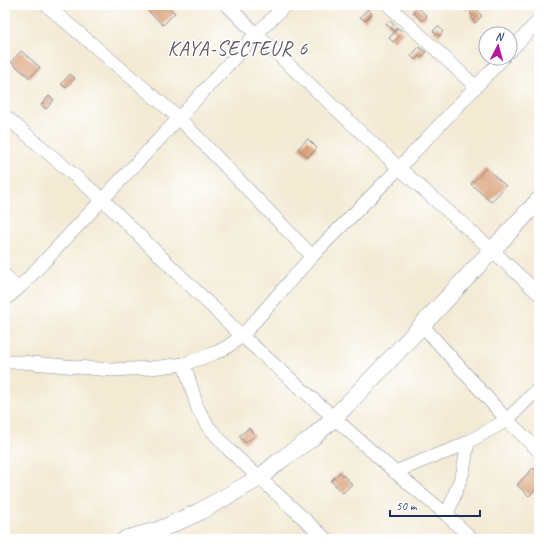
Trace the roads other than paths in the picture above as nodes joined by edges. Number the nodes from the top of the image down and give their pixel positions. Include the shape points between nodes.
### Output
1 (46, 5) edge
2 (227, 5) edge
3 (286, 5) edge
4 (388, 5) edge
5 (539, 20) edge
6 (256, 34) junction
7 (518, 42) edge
8 (496, 66) edge
9 (476, 87) junction
10 (5, 116) edge
11 (179, 118) junction
12 (399, 168) junction
13 (102, 199) junction
14 (539, 200) edge
15 (492, 250) junction
16 (312, 256) junction
17 (5, 275) edge
18 (17, 290) junction
19 (539, 294) edge
20 (5, 300) edge
21 (422, 325) junction
22 (242, 336) junction
23 (5, 362) edge
24 (184, 364) junction
25 (539, 388) edge
26 (334, 418) junction
27 (507, 420) junction
28 (468, 442) junction
29 (539, 451) edge
30 (395, 472) junction
31 (259, 478) junction
32 (447, 515) junction
33 (126, 539) edge
34 (326, 539) edge
35 (472, 539) edge

1 - 11 street
2 - 6 street
3 - 6 street
4 - 9 street
5 - 7 street
6 - 11 street
6 - 12 street
8 - 9 street
9 - 12 street
10 - 13 street
11 - 13 street
11 - 16 street
12 - 15 street
12 - 16 street
13 - 18 street
13 - 22 street
14 - 15 main road
15 - 19 street
15 - 21 main road
16 - 22 street
17 - 18 street
18 - 20 street
21 - 26 main road
21 - 27 street
22 - 24 street via 215,353
22 - 26 street
23 - 24 street via 111,370
24 - 31 street via 198,409 207,425
25 - 27 street
26 - 30 street
26 - 31 main road
27 - 28 street
27 - 29 street
28 - 30 street
28 - 32 street via 463,472
30 - 32 street
31 - 33 main road via 199,512 159,530
31 - 34 street
32 - 35 street

